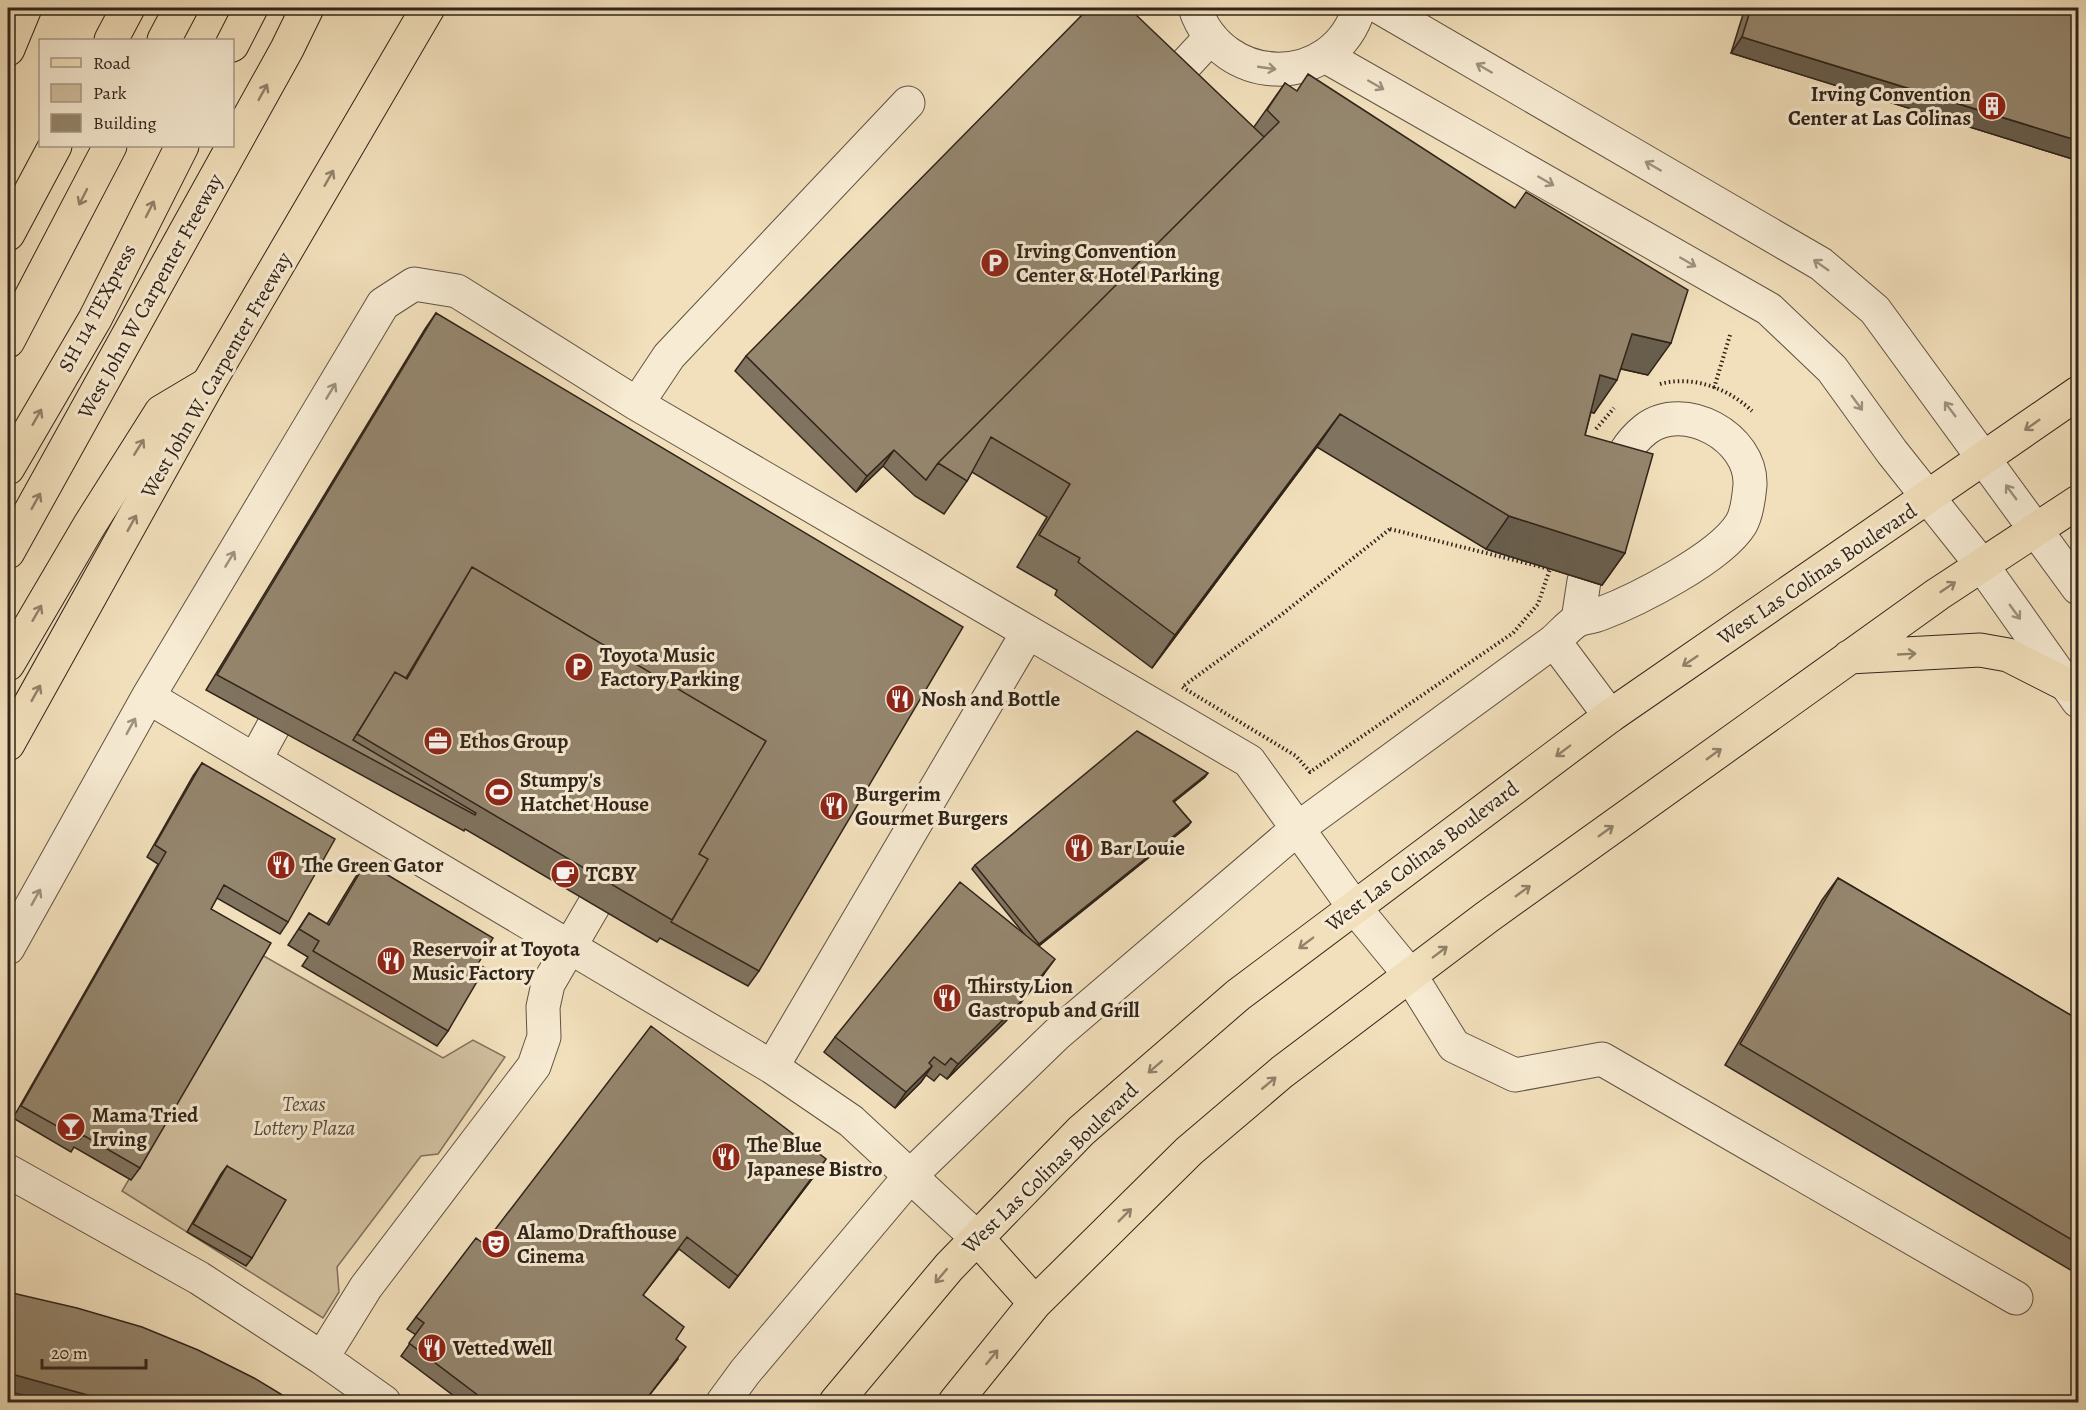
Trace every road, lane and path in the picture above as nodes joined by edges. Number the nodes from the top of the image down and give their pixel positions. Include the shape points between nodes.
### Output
1 (25, 8) edge
2 (128, 8) edge
3 (182, 8) edge
4 (251, 8) edge
5 (308, 8) edge
6 (428, 8) edge
7 (1195, 8) edge
8 (1359, 8) edge
9 (1381, 8) edge
10 (112, 39) edge
11 (165, 39) edge
12 (234, 41) edge
13 (1219, 45) junction
14 (8, 48) edge
15 (1325, 56) junction
16 (1183, 85) edge
17 (908, 103) dead end
18 (234, 145) edge
19 (54, 147) edge
20 (109, 147) edge
21 (181, 147) edge
22 (233, 147) edge
23 (8, 234) edge
24 (1730, 335) dead end
25 (8, 341) edge
26 (208, 384) junction
27 (1714, 388) dead end
28 (2079, 393) edge
29 (637, 404) junction
30 (1984, 456) junction
31 (8, 468) edge
32 (1612, 481) edge
33 (1929, 497) junction
34 (2079, 502) edge
35 (2037, 528) junction
36 (8, 552) edge
37 (1981, 564) junction
38 (1584, 580) edge
39 (2079, 588) edge
40 (1566, 630) junction
41 (1028, 632) junction
42 (1849, 657) junction
43 (8, 664) edge
44 (1182, 687) joint
45 (2073, 693) edge
46 (148, 697) junction
47 (1610, 716) junction
48 (273, 727) edge
49 (8, 744) edge
50 (255, 760) junction
51 (1297, 829) junction
52 (594, 905) edge
53 (1354, 907) junction
54 (570, 947) junction
55 (8, 948) edge
56 (1410, 975) junction
57 (772, 1067) junction
58 (8, 1171) edge
59 (911, 1175) junction
60 (977, 1238) junction
61 (2016, 1298) dead end
62 (1035, 1303) junction
63 (322, 1358) junction
64 (384, 1402) edge
65 (723, 1402) edge
66 (836, 1402) edge
67 (956, 1402) edge

1 - 14 main road
2 - 10 main road
3 - 11 main road
4 - 12 main road
18 -> 5 main road, West John W Carpenter Freeway
26 -> 6 main road, West John W. Carpenter Freeway
7 - 13 street via 1201,24
8 - 15 street via 1343,40
30 -> 9 street via 1875,310 1821,264
13 -> 15 street via 1242,63 1270,70 1299,68
13 - 16 street
15 -> 33 street via 1769,309 1832,369
17 - 29 street via 669,356
19 - 23 main road
20 -> 25 main road
31 -> 21 main road, SH 114 TEXpress via 94,319
36 -> 22 main road, West John W Carpenter Freeway
24 - 27 path
43 -> 26 main road via 160,412
49 -> 26 main road, West John W. Carpenter Freeway
28 -> 30 main road, West Las Colinas Boulevard
29 - 41 street via 813,524
46 -> 29 street via 383,304 414,284 457,291 496,332
30 - 33 main road, West Las Colinas Boulevard
35 -> 30 street
32 - 40 street via 1620,458 1636,439 1648,428 1676,419 1692,420 1728,438 1740,453 1750,483 1742,523 1719,546 1665,585
33 - 37 street
33 -> 47 main road, West Las Colinas Boulevard
34 - 35 main road
35 - 37 main road
35 - 39 street
42 -> 37 main road
37 -> 45 street
38 - 40 street
40 - 47 street
40 - 51 street
41 - 51 street via 1249,761
41 - 57 street
42 -> 45 main road via 1980,650 2008,655
56 -> 42 main road
44 - 44 path via 1390,529 1550,569 1538,604 1513,633 1310,772 1296,756
46 - 50 street
55 -> 46 street
47 -> 53 main road, West Las Colinas Boulevard
48 - 50 street
50 - 54 street
51 - 53 street
51 - 59 street via 1057,1034
52 - 54 street
53 - 56 street
53 -> 60 main road, West Las Colinas Boulevard via 1238,994 1090,1123
54 - 57 street
54 - 63 street via 548,984 543,1007 544,1037 534,1066 366,1287
56 - 61 street via 1454,1046 1515,1075 1602,1059
62 -> 56 main road via 1189,1151 1282,1072
57 - 59 street via 851,1121
58 - 63 street via 199,1278
59 - 60 street
59 - 65 street
60 - 62 main road
60 -> 66 main road, West Las Colinas Boulevard
67 -> 62 main road
63 - 64 street

